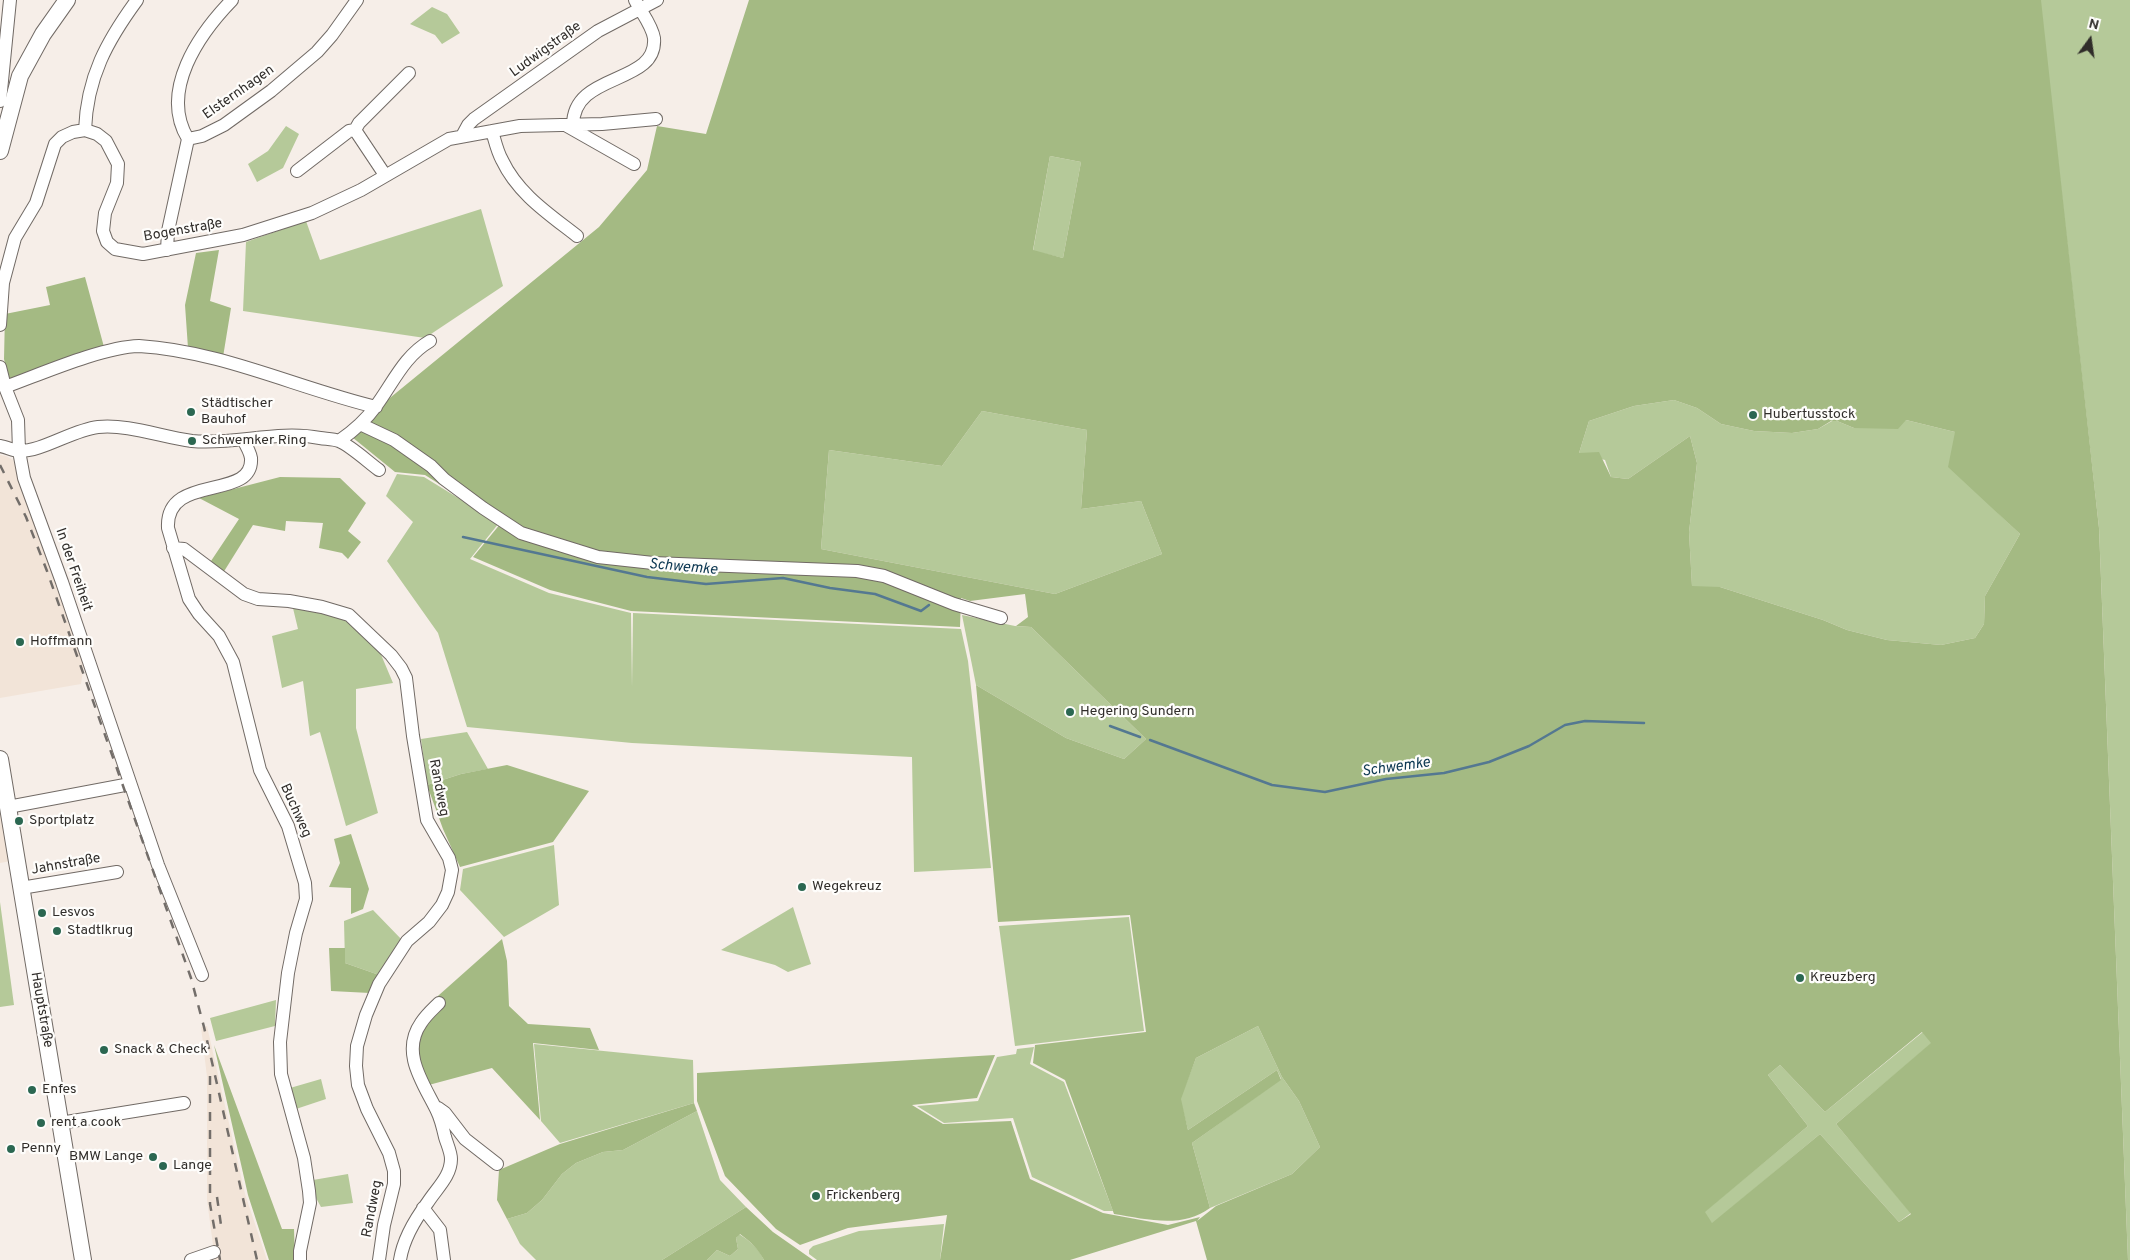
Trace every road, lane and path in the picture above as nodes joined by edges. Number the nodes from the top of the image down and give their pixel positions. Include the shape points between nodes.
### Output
1 (10, 0) edge
2 (67, 0) edge
3 (137, 0) edge
4 (232, 0) edge
5 (357, 0) edge
6 (657, 0) edge
7 (638, 5) edge
8 (409, 73) dead end
9 (0, 101) edge
10 (656, 119) dead end
11 (570, 126) junction
12 (85, 130) junction
13 (355, 130) junction
14 (492, 131) junction
15 (462, 136) junction
16 (1, 139) edge
17 (188, 139) junction
18 (634, 164) dead end
19 (297, 171) dead end
20 (385, 175) junction
21 (577, 236) dead end
22 (166, 250) junction
23 (0, 325) edge
24 (430, 341) dead end
25 (0, 367) edge
26 (5, 387) junction
27 (376, 407) junction
28 (360, 424) junction
29 (244, 440) junction
30 (339, 441) junction
31 (0, 446) edge
32 (19, 451) junction
33 (379, 470) dead end
34 (173, 548) junction
35 (1001, 618) dead end
36 (0, 759) edge
37 (130, 784) junction
38 (8, 807) junction
39 (117, 872) dead end
40 (21, 888) junction
41 (202, 975) dead end
42 (439, 1003) dead end
43 (184, 1103) dead end
44 (434, 1105) junction
45 (60, 1123) junction
46 (497, 1164) dead end
47 (423, 1208) junction
48 (214, 1252) dead end
49 (83, 1260) edge
50 (190, 1260) edge
51 (300, 1260) edge
52 (379, 1260) edge
53 (400, 1260) edge
54 (444, 1260) edge

1 - 9 street
2 - 16 main road via 43,34 20,76
3 - 12 street via 114,31 98,62 92,78
4 - 17 street via 204,33 180,79 178,115
5 - 17 street, Elsternhagen via 317,52 271,91 224,125
6 - 7 street, Ludwigstraße
7 - 11 street via 654,38 650,56 638,69 585,96
7 - 15 street, Ludwigstraße via 474,119
8 - 13 street
10 - 11 street, Bogenstraße
11 - 14 street, Bogenstraße via 520,126
11 - 18 street, Bogenstraße
12 - 22 street, Bogenstraße via 106,141 118,164 117,183 103,231 107,242 115,249 128,252 143,254
12 - 23 street via 62,137 55,144 36,203 15,238 3,283
13 - 19 street via 349,131
13 - 20 street
14 - 15 street, Bogenstraße
14 - 21 street via 502,160 515,181 533,202
15 - 20 street, Bogenstraße via 449,139
17 - 22 street
20 - 22 street, Bogenstraße via 312,213 243,235
24 - 27 street via 418,348 398,372
25 - 26 street, In der Freiheit
26 - 27 street via 87,358 138,346 243,366 340,399
26 - 32 street, In der Freiheit via 18,420
27 - 28 street
28 - 30 street
28 - 35 street via 394,440 521,533 598,557 652,563 856,571 884,576 954,604
29 - 30 street via 286,435
29 - 32 street via 192,441 99,427
29 - 34 street, Buchweg via 251,458 250,467 243,476 182,496 172,506 168,524
30 - 33 street
31 - 32 street
32 - 37 street, In der Freiheit via 24,478
34 - 51 street, Buchweg via 192,605 219,636 230,655 260,770 288,826 306,887 288,973 280,1042 281,1074 310,1191
34 - 52 street, Randweg via 184,549 250,596 302,603 349,615 391,654 406,678 427,820 449,858 452,870 442,905 408,942 379,984 357,1046 358,1085 394,1171
36 - 38 main road, Hauptstraße
37 - 38 street
37 - 41 street, In der Freiheit
38 - 40 main road, Hauptstraße
39 - 40 street, Jahnstraße
40 - 45 main road, Hauptstraße
42 - 44 street via 421,1022 413,1045 417,1072
43 - 45 street
44 - 46 street via 445,1113 465,1140
44 - 47 street via 441,1119 451,1164 446,1178
45 - 49 main road, Hauptstraße
47 - 53 street via 404,1244
47 - 54 street via 440,1230
48 - 50 street

